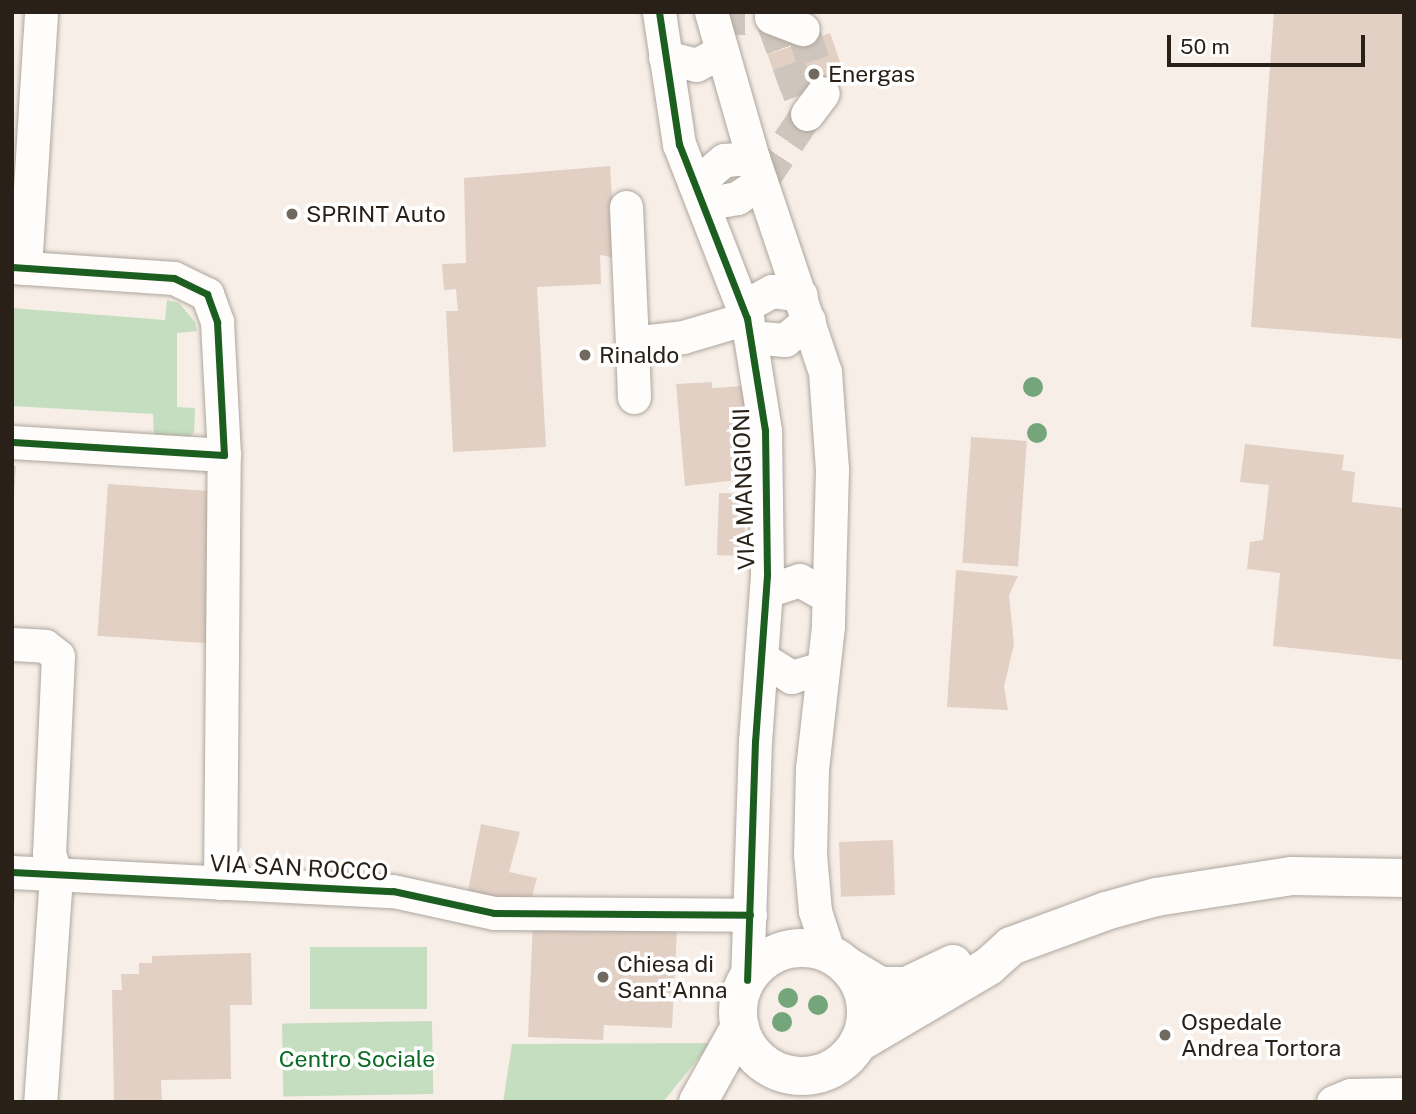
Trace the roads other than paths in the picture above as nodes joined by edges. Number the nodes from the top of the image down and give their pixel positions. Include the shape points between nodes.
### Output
1 (41, 12) edge
2 (711, 15) edge
3 (771, 17) dead end
4 (803, 29) dead end
5 (662, 33) edge
6 (720, 52) junction
7 (757, 170) junction
8 (699, 195) junction
9 (625, 207) dead end
10 (19, 268) edge
11 (805, 308) junction
12 (747, 321) junction
13 (632, 343) junction
14 (634, 397) dead end
15 (12, 442) edge
16 (224, 454) junction
17 (766, 592) junction
18 (828, 596) junction
19 (12, 644) edge
20 (761, 657) junction
21 (823, 668) junction
22 (12, 872) edge
23 (56, 876) junction
24 (1404, 878) edge
25 (220, 883) junction
26 (750, 915) junction
27 (1011, 946) junction
28 (838, 960) junction
29 (747, 980) junction
30 (740, 1027) junction
31 (858, 1043) junction
32 (812, 1088) edge
33 (1404, 1094) edge
34 (40, 1102) edge
35 (699, 1102) edge
36 (790, 1102) edge
37 (1333, 1102) edge

1 - 10 street
2 - 5 street via 685,14
2 - 6 street
3 - 4 street
5 - 6 street via 695,65
5 - 8 street, VIA MANGIONI via 679,144
6 - 7 street
7 - 8 street via 737,198
7 - 11 street
8 - 12 street, VIA MANGIONI
9 - 13 street
10 - 16 street via 174,278 206,294 217,321
11 - 12 street via 772,291
11 - 12 street via 785,340
11 - 18 street via 825,372 832,469
12 - 13 street via 683,337
12 - 17 street, VIA MANGIONI via 765,430
13 - 14 street
15 - 16 street
16 - 25 street
17 - 18 street, VIA MANGIONI via 799,580
17 - 20 street, VIA MANGIONI
18 - 21 street
19 - 23 street via 45,646 58,656 50,853
20 - 21 street via 791,677
20 - 26 street, VIA MANGIONI
21 - 28 street via 810,853 815,911
22 - 23 street, VIA SAN ROCCO
23 - 25 street, VIA SAN ROCCO
23 - 34 street
24 - 27 main road via 1292,876 1216,886 1106,911
25 - 26 street, VIA SAN ROCCO via 393,891 494,913
26 - 29 street, VIA MANGIONI
27 - 28 main road via 982,951 907,986 880,986
27 - 31 main road via 989,966
28 - 29 main road via 792,949 774,955
28 - 31 main road via 866,1003
29 - 30 main road via 738,1011
30 - 32 main road via 746,1043 771,1068
30 - 35 main road
31 - 32 main road
32 - 36 main road
33 - 37 street via 1350,1095

